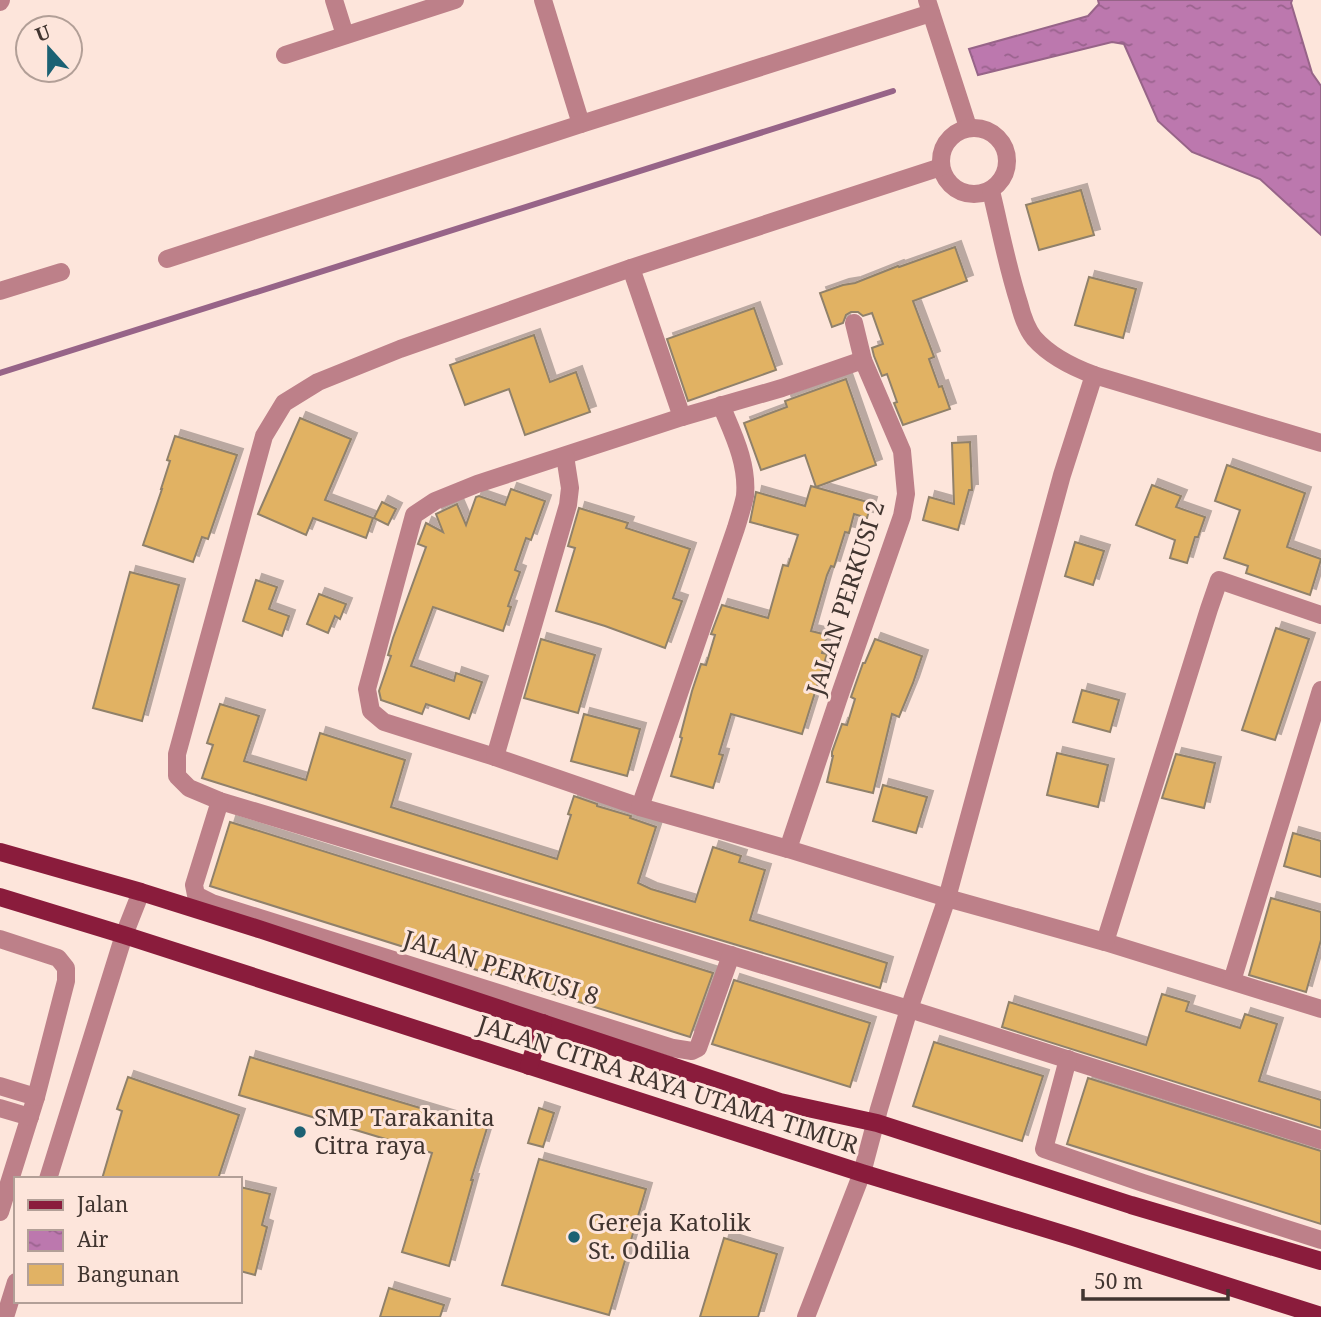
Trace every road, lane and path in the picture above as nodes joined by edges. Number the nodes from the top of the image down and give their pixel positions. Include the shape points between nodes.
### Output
1 (334, 0) edge
2 (454, 0) edge
3 (543, 0) edge
4 (929, 7) edge
5 (345, 36) junction
6 (285, 55) dead end
7 (581, 124) junction
8 (968, 127) junction
9 (940, 167) junction
10 (991, 191) junction
11 (167, 259) dead end
12 (631, 268) junction
13 (61, 272) dead end
14 (0, 291) edge
15 (854, 323) dead end
16 (863, 360) junction
17 (1094, 375) junction
18 (721, 405) junction
19 (682, 417) junction
20 (1321, 443) edge
21 (565, 456) junction
22 (1321, 615) edge
23 (1321, 690) edge
24 (495, 757) junction
25 (220, 801) junction
26 (639, 807) junction
27 (788, 849) junction
28 (0, 852) edge
29 (141, 892) junction
30 (0, 897) edge
31 (947, 898) junction
32 (124, 935) junction
33 (0, 939) edge
34 (1105, 942) junction
35 (731, 955) junction
36 (1231, 981) junction
37 (909, 1009) junction
38 (1321, 1009) edge
39 (543, 1023) junction
40 (1068, 1059) junction
41 (529, 1066) junction
42 (0, 1086) edge
43 (36, 1097) junction
44 (0, 1108) edge
45 (30, 1117) junction
46 (877, 1123) junction
47 (1321, 1140) edge
48 (862, 1174) junction
49 (49, 1177) edge
50 (0, 1212) edge
51 (1321, 1240) edge
52 (1321, 1261) edge
53 (14, 1288) edge
54 (1321, 1316) edge
55 (5, 1317) edge
56 (806, 1317) edge

1 - 5 street
2 - 5 street
3 - 7 street
4 - 7 street
4 - 8 street
5 - 6 street
7 - 11 street
8 - 9 street via 952,135 942,150
8 - 10 street via 987,129 1002,140 1009,158 1005,177
9 - 10 street via 951,186 970,195
9 - 12 street
10 - 17 street via 1012,282 1030,332 1051,352
12 - 19 street
12 - 25 street via 401,349 318,382 284,403 264,436 177,754 177,776 188,788
13 - 14 street
15 - 16 street, JALAN PERKUSI 2
16 - 18 street
16 - 27 street, JALAN PERKUSI 2 via 902,451 906,494
17 - 20 street
17 - 31 street via 1062,475
18 - 19 street
18 - 26 street via 745,471 745,497
19 - 21 street
21 - 24 street via 568,505
21 - 24 street via 435,500 414,515 367,689 371,711 384,722
22 - 34 street via 1219,580
23 - 36 street
24 - 26 street
25 - 35 street
25 - 35 street, JALAN PERKUSI 8 via 194,885 197,895 660,1044 692,1051 698,1048
26 - 27 street
27 - 31 street
28 - 29 main road, JALAN CITRA RAYA UTAMA TIMUR
29 - 32 street
29 - 39 main road, JALAN CITRA RAYA UTAMA TIMUR
30 - 32 main road, JALAN CITRA RAYA UTAMA TIMUR
31 - 34 street
31 - 37 street
32 - 41 main road, JALAN CITRA RAYA UTAMA TIMUR
32 - 49 street
33 - 43 street via 58,958 66,968
34 - 36 street
35 - 37 street
36 - 38 street
37 - 40 street
37 - 46 street
39 - 41 main road
39 - 46 main road, JALAN CITRA RAYA UTAMA TIMUR via 780,1102
40 - 47 street
40 - 51 street via 1044,1149
41 - 48 main road, JALAN CITRA RAYA UTAMA TIMUR
42 - 43 street
43 - 45 street
44 - 45 street
45 - 50 street
46 - 48 street
46 - 52 main road, JALAN CITRA RAYA UTAMA TIMUR
48 - 54 main road, JALAN CITRA RAYA UTAMA TIMUR
48 - 56 street
53 - 55 street

